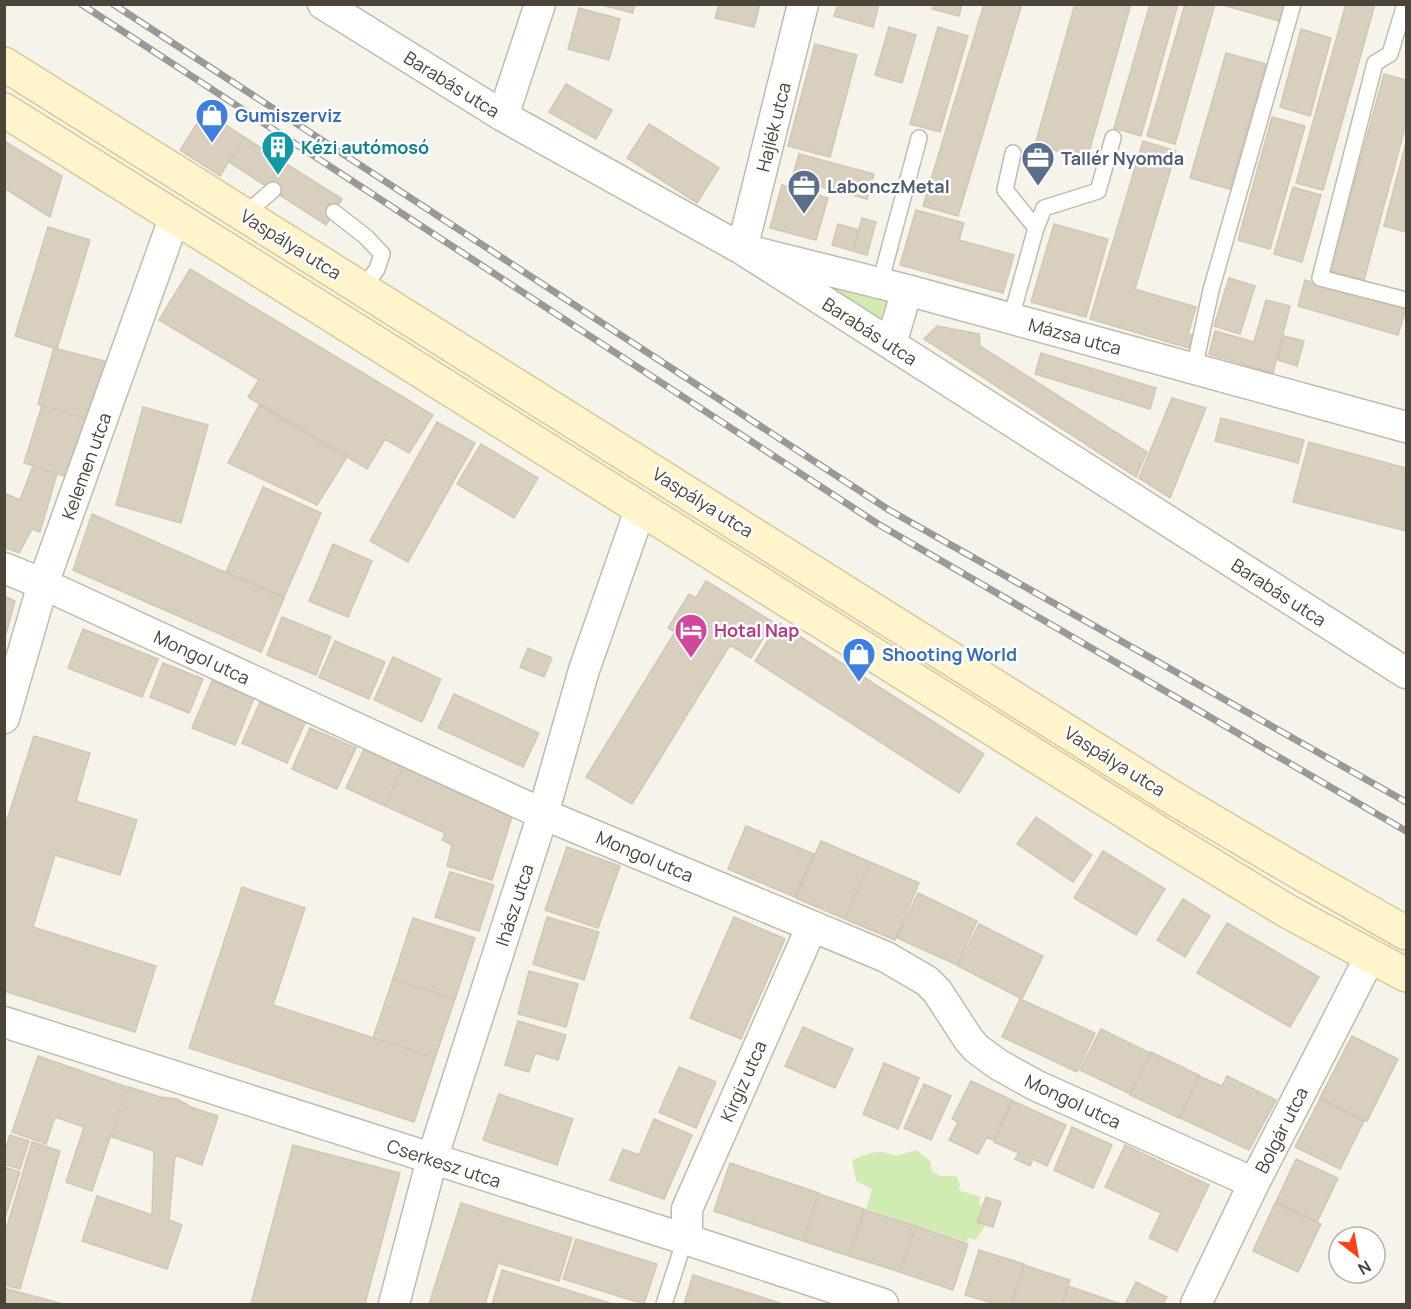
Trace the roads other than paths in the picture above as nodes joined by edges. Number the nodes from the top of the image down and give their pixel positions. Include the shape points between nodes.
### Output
1 (323, 4) edge
2 (540, 4) edge
3 (803, 4) edge
4 (1293, 4) edge
5 (1405, 4) edge
6 (4, 64) edge
7 (4, 110) edge
8 (503, 116) junction
9 (919, 138) dead end
10 (1113, 138) dead end
11 (1013, 153) dead end
12 (194, 184) junction
13 (273, 190) dead end
14 (334, 212) dead end
15 (244, 215) junction
16 (175, 216) junction
17 (1036, 228) junction
18 (742, 249) junction
19 (893, 287) junction
20 (363, 289) junction
21 (1407, 300) edge
22 (1011, 318) junction
23 (891, 344) junction
24 (1194, 369) junction
25 (1404, 423) edge
26 (661, 475) junction
27 (640, 507) junction
28 (4, 568) edge
29 (44, 584) junction
30 (1407, 673) edge
31 (4, 718) edge
32 (543, 814) junction
33 (812, 926) junction
34 (1397, 928) edge
35 (1370, 957) junction
36 (1407, 975) edge
37 (4, 1022) edge
38 (432, 1159) junction
39 (1254, 1184) junction
40 (686, 1239) junction
41 (394, 1305) edge
42 (664, 1305) edge
43 (883, 1305) edge
44 (1196, 1305) edge

1 - 8 street, Barabás utca
2 - 8 street
3 - 18 street, Hajlék utca
4 - 24 lane via 1211,290
5 - 21 lane via 1390,54 1375,63 1320,278
6 - 12 main road, Vaspálya utca
7 - 16 main road, Vaspálya utca
8 - 18 street, Barabás utca
9 - 19 lane
10 - 17 lane via 1098,191 1044,208
11 - 17 lane via 1005,190
12 - 15 main road, Vaspálya utca
12 - 16 main road
13 - 15 lane
14 - 20 lane via 382,254
15 - 20 main road, Vaspálya utca
16 - 27 main road, Vaspálya utca
16 - 29 street, Kelemen utca
17 - 22 lane
18 - 19 street, Mázsa utca
18 - 23 street, Barabás utca
19 - 22 street, Mázsa utca
19 - 23 street
20 - 26 main road, Vaspálya utca
22 - 24 street, Mázsa utca
23 - 30 street, Barabás utca
24 - 25 street, Mázsa utca
26 - 27 main road
26 - 34 main road, Vaspálya utca via 1173,798
27 - 32 street, Ihász utca via 584,670
27 - 35 main road, Vaspálya utca via 1149,827
28 - 29 street, Mongol utca
29 - 31 street, Kelemen utca
29 - 32 street, Mongol utca
32 - 33 street, Mongol utca
32 - 38 street, Ihász utca
33 - 39 street, Mongol utca via 886,957 927,981 973,1045 999,1065
33 - 40 street, Kirgiz utca via 687,1209
34 - 35 main road
35 - 36 main road, Vaspálya utca
35 - 39 street, Bolgár utca
37 - 38 street, Cserkesz utca
38 - 40 street, Cserkesz utca
38 - 41 street, Ihász utca
39 - 44 street, Bolgár utca
40 - 42 lane
40 - 43 street, Cserkesz utca

